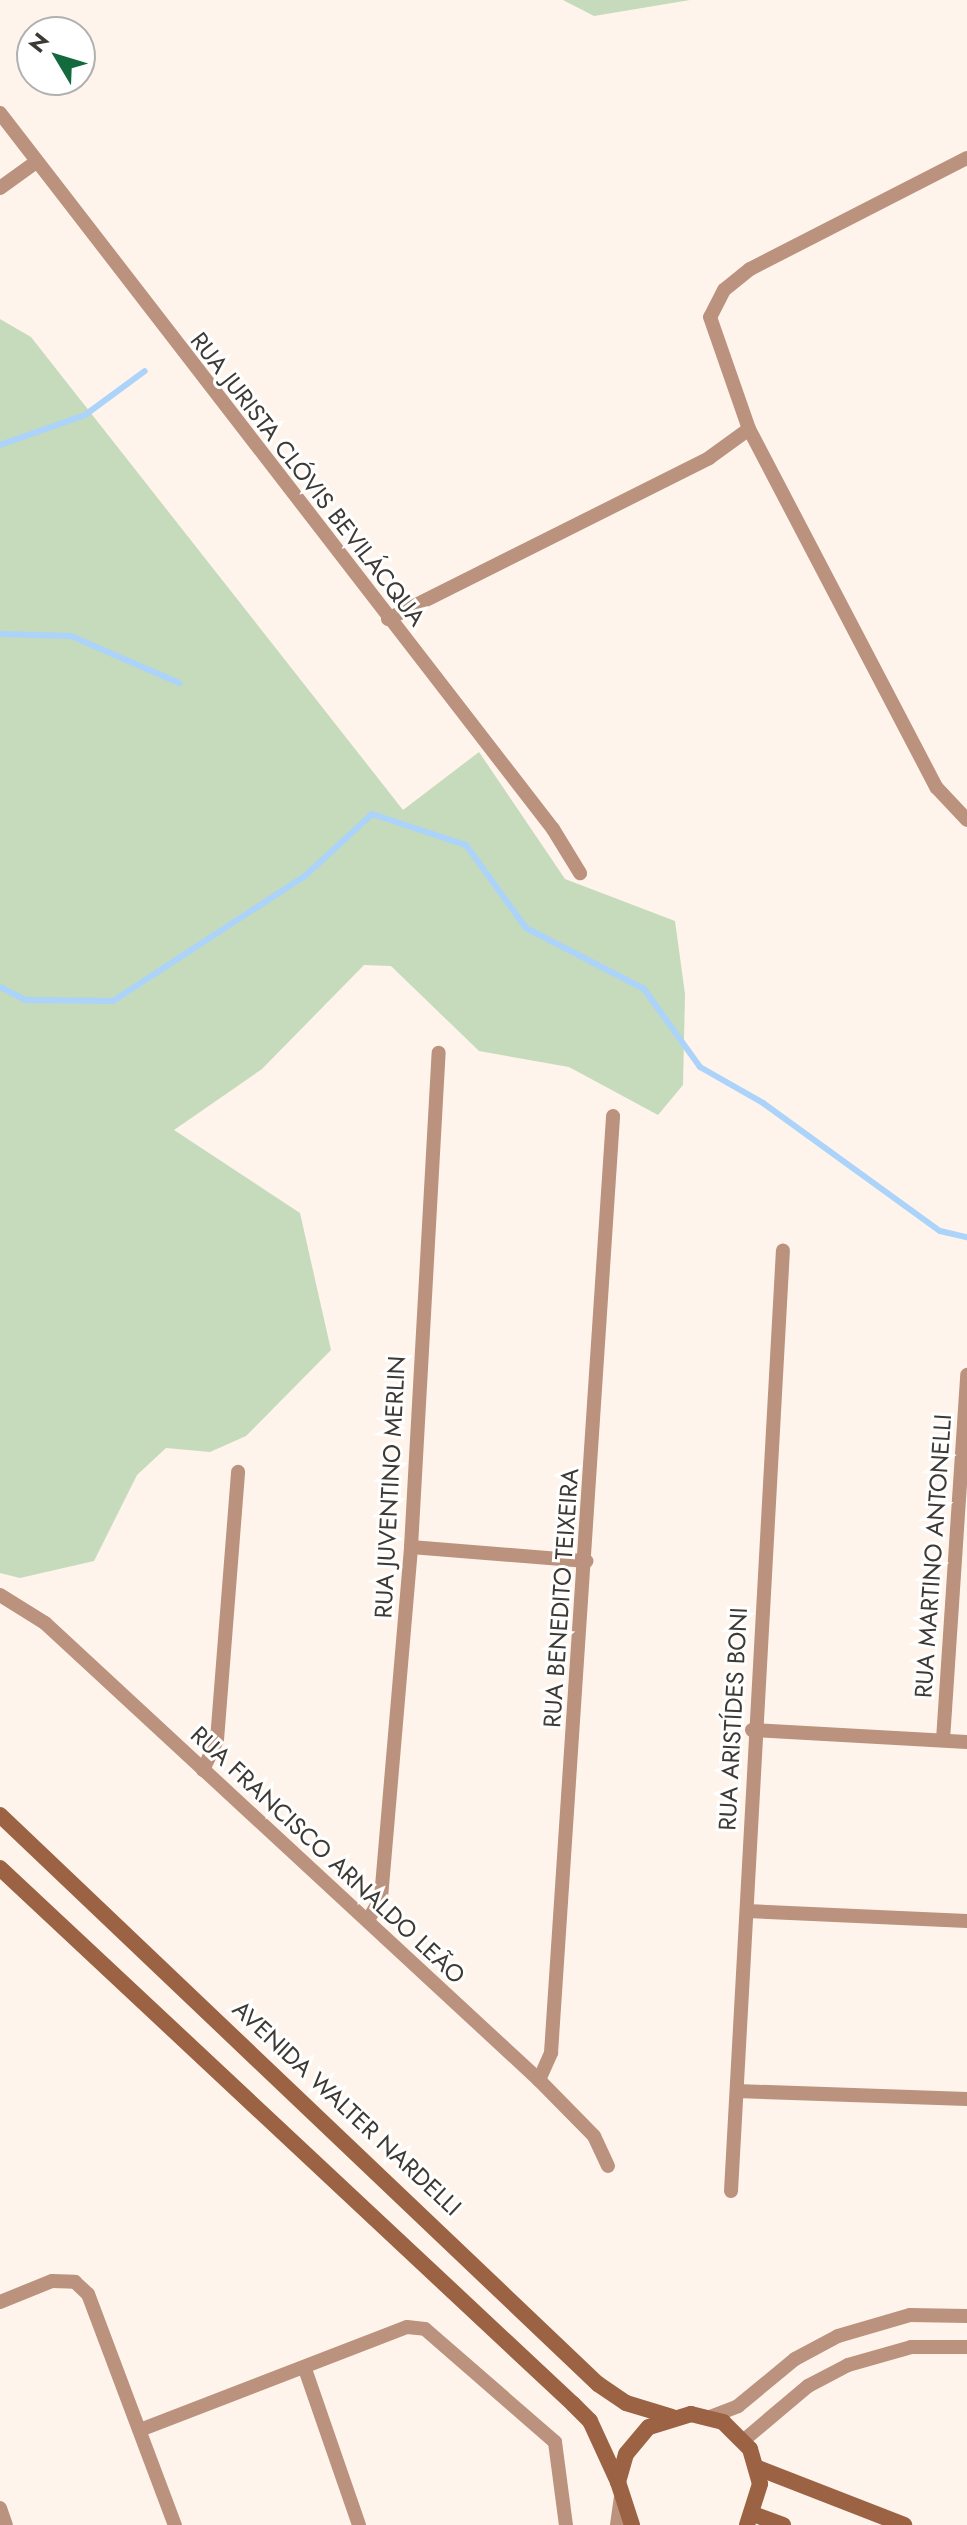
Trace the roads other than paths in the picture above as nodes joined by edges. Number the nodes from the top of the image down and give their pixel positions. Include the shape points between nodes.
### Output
1 (0, 113) edge
2 (967, 158) edge
3 (36, 162) junction
4 (0, 188) edge
5 (749, 429) junction
6 (388, 619) junction
7 (967, 820) edge
8 (580, 873) dead end
9 (439, 1053) dead end
10 (613, 1116) dead end
11 (783, 1250) dead end
12 (967, 1375) edge
13 (238, 1472) dead end
14 (411, 1547) junction
15 (586, 1561) junction
16 (0, 1595) edge
17 (752, 1730) junction
18 (943, 1740) junction
19 (967, 1742) edge
20 (203, 1770) junction
21 (0, 1815) edge
22 (0, 1868) edge
23 (747, 1911) junction
24 (368, 1920) junction
25 (967, 1921) edge
26 (539, 2080) junction
27 (737, 2091) junction
28 (967, 2099) edge
29 (608, 2166) dead end
30 (731, 2191) dead end
31 (0, 2302) edge
32 (967, 2316) edge
33 (967, 2347) edge
34 (305, 2369) junction
35 (672, 2417) junction
36 (710, 2417) junction
37 (140, 2430) junction
38 (744, 2440) junction
39 (758, 2468) junction
40 (619, 2490) junction
41 (0, 2508) edge
42 (750, 2520) edge
43 (6, 2525) edge
44 (175, 2525) edge
45 (359, 2525) edge
46 (566, 2525) edge
47 (617, 2525) edge
48 (632, 2525) edge
49 (783, 2525) edge
50 (904, 2525) edge

1 - 3 street, RUA JURISTA CLÓVIS BEVILÁCQUA
2 - 5 street via 784,249 724,290 710,328
3 - 4 street
3 - 6 street, RUA JURISTA CLÓVIS BEVILÁCQUA
5 - 6 street via 709,458
5 - 7 street via 937,788
6 - 8 street, RUA JURISTA CLÓVIS BEVILÁCQUA
9 - 14 street, RUA JUVENTINO MERLIN
10 - 15 street, RUA BENEDITO TEIXEIRA
11 - 17 street, RUA ARISTÍDES BONI
12 - 18 street, RUA MARTINO ANTONELLI
13 - 20 street via 217,1740
14 - 15 street
14 - 24 street, RUA JUVENTINO MERLIN via 381,1898
15 - 26 street, RUA BENEDITO TEIXEIRA via 551,2053
16 - 20 street, RUA FRANCISCO ARNALDO LEÃO via 45,1623
17 - 18 street
17 - 23 street, RUA ARISTÍDES BONI
18 - 19 street
20 - 24 street, RUA FRANCISCO ARNALDO LEÃO
21 - 35 street, AVENIDA WALTER NARDELLI via 598,2384 626,2403
22 - 40 street via 590,2421
23 - 25 street
23 - 27 street, RUA ARISTÍDES BONI
24 - 26 street, RUA FRANCISCO ARNALDO LEÃO
26 - 29 street, RUA FRANCISCO ARNALDO LEÃO via 594,2136
27 - 28 street
27 - 30 street, RUA ARISTÍDES BONI
31 - 37 street via 52,2281 75,2282 88,2294
32 - 36 street via 910,2315 838,2336 795,2359 738,2406
33 - 38 street via 911,2347 848,2365 808,2386
34 - 37 street
34 - 45 street
34 - 46 street via 407,2327 441,2339 555,2442
35 - 36 street
35 - 40 street via 636,2439
36 - 38 street
37 - 44 street
38 - 39 street
39 - 42 street
39 - 50 street
40 - 47 street
40 - 48 street
41 - 43 street
42 - 49 street

